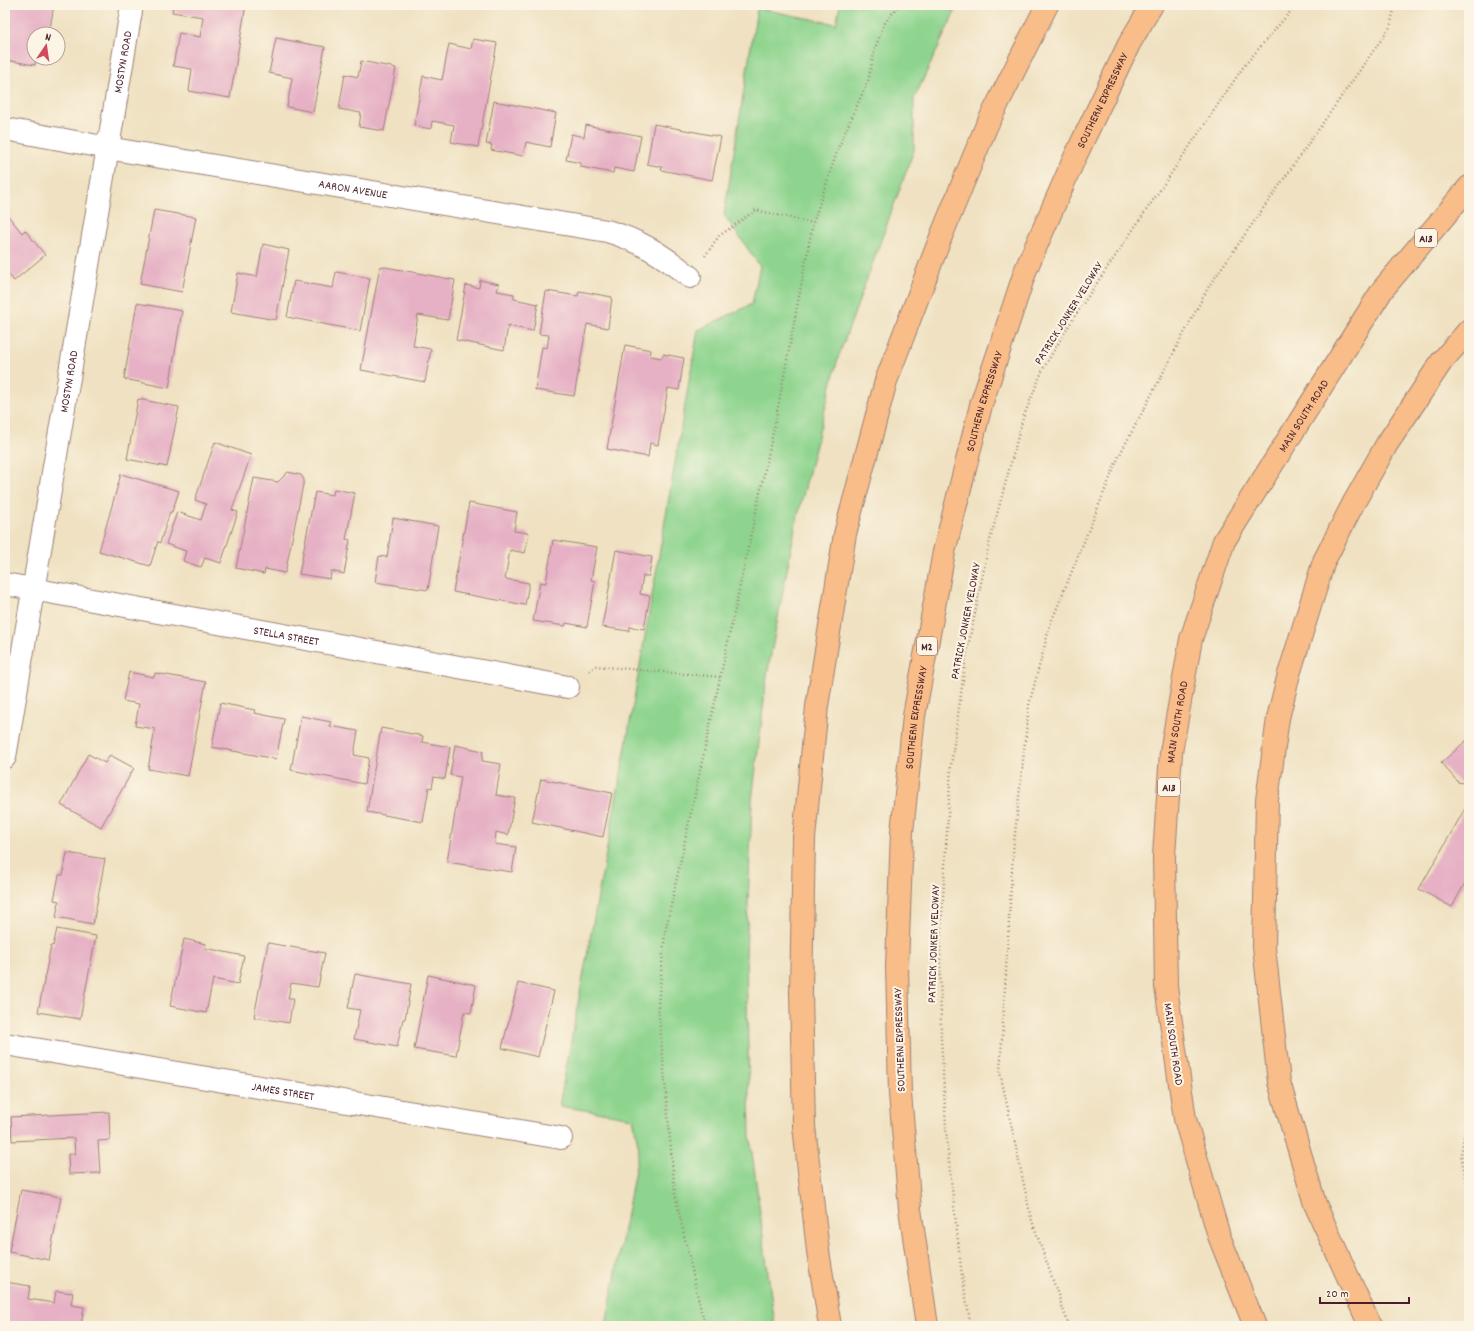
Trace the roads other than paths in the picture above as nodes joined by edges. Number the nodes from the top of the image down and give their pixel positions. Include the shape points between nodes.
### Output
1 (132, 5) edge
2 (1047, 5) edge
3 (1152, 5) edge
4 (5, 129) edge
5 (108, 148) junction
6 (1469, 187) edge
7 (690, 277) road end
8 (1469, 330) edge
9 (5, 584) edge
10 (34, 590) junction
11 (568, 687) road end
12 (5, 757) edge
13 (5, 1044) edge
14 (561, 1138) dead end
15 (830, 1326) edge
16 (927, 1326) edge
17 (1255, 1326) edge
18 (1372, 1326) edge

1 - 5 street, MOSTYN ROAD
2 - 15 highway via 986,127 942,234 886,381 845,534 817,706 804,838 801,992 804,1126 818,1251
3 - 16 highway, SOUTHERN EXPRESSWAY / M2 via 1129,44 1074,157 1026,269 981,405 944,552 914,716 902,832 897,966 900,1094 910,1209
4 - 5 street, AARON AVENUE
5 - 7 street, AARON AVENUE via 607,231 651,248
5 - 10 street, MOSTYN ROAD
6 - 17 highway, MAIN SOUTH ROAD / A13 via 1383,289 1224,541 1191,640 1171,752 1164,856 1166,987 1185,1119 1219,1236
8 - 18 highway via 1442,361 1387,444 1352,504 1324,561 1278,718 1267,800 1264,947 1279,1082 1315,1204
9 - 10 street, STELLA STREET
10 - 11 street, STELLA STREET
10 - 12 street, MOSTYN ROAD
13 - 14 street, JAMES STREET

